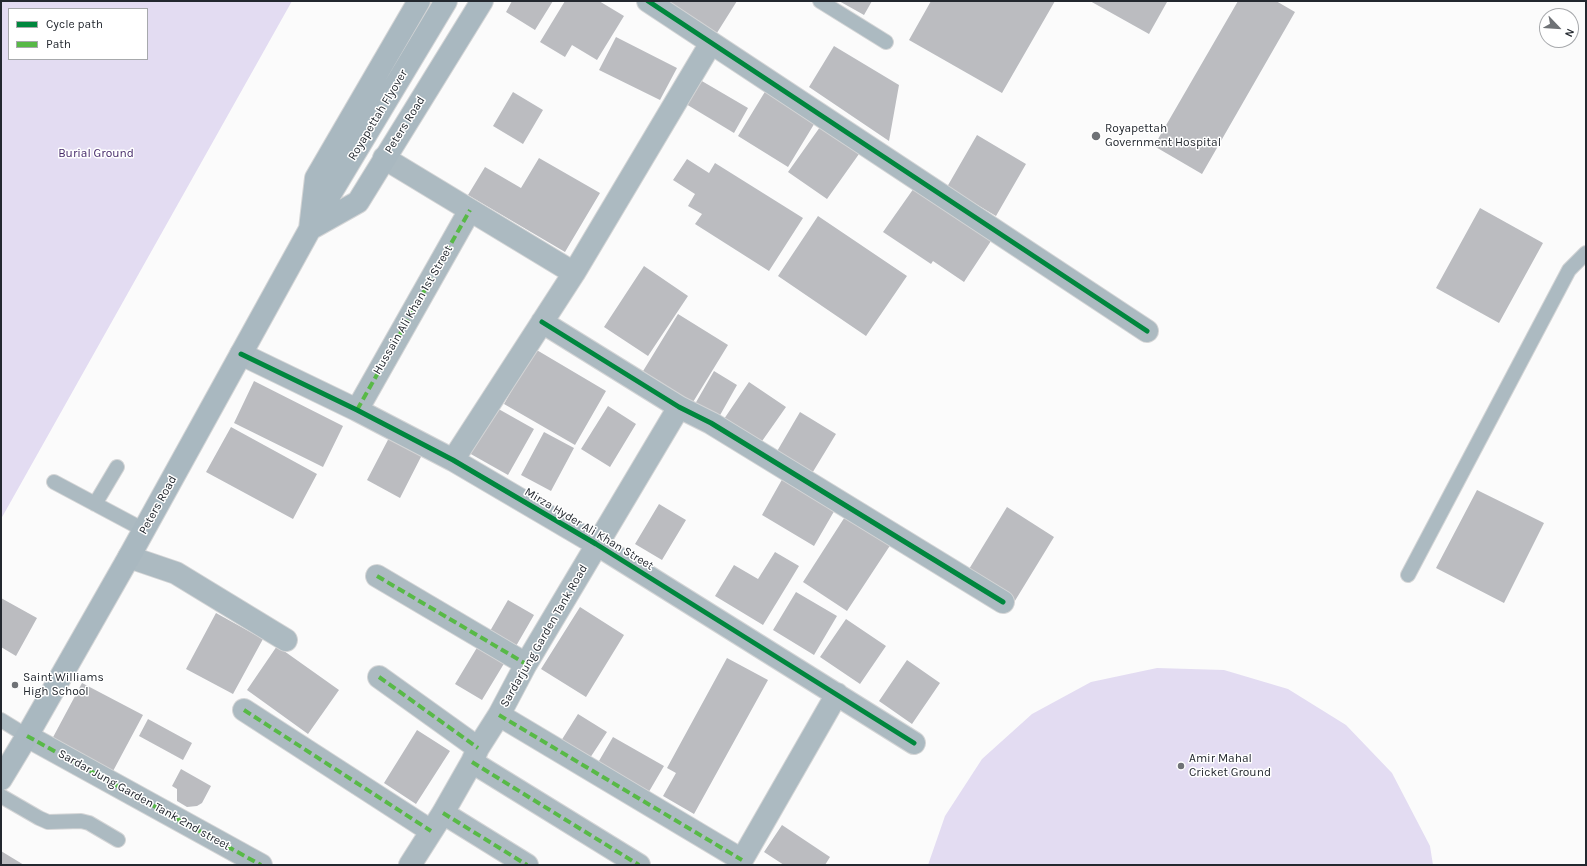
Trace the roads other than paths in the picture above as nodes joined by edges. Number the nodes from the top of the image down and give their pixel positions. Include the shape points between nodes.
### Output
1 (419, 1) edge
2 (446, 1) edge
3 (482, 1) edge
4 (648, 1) edge
5 (820, 1) edge
6 (886, 42) dead end
7 (711, 43) junction
8 (384, 158) junction
9 (470, 210) junction
10 (310, 229) junction
11 (1586, 253) edge
12 (574, 274) junction
13 (542, 322) junction
14 (1147, 331) dead end
15 (241, 354) junction
16 (679, 407) junction
17 (357, 410) junction
18 (453, 460) junction
19 (117, 467) dead end
20 (54, 482) dead end
21 (95, 504) junction
22 (144, 530) junction
23 (596, 544) junction
24 (129, 557) junction
25 (377, 576) dead end
26 (1408, 576) dead end
27 (1003, 602) dead end
28 (286, 640) dead end
29 (526, 664) junction
30 (379, 677) dead end
31 (837, 694) junction
32 (244, 710) dead end
33 (499, 715) junction
34 (1, 720) edge
35 (27, 736) junction
36 (914, 743) dead end
37 (475, 755) junction
38 (1, 779) edge
39 (1, 796) edge
40 (437, 822) junction
41 (118, 840) dead end
42 (740, 863) edge
43 (261, 865) edge
44 (410, 865) edge
45 (527, 865) edge
46 (639, 865) edge

1 - 10 main road, Peters Road via 316,178
2 - 10 main road, Royapettah Flyover
3 - 8 main road, Peters Road
4 - 7 street
5 - 6 lane
7 - 12 street
7 - 14 street
8 - 9 street
8 - 10 main road, Peters Road via 358,202
9 - 12 street
9 - 17 street, Hussain Ali Khan 1st Street
10 - 15 main road, Peters Road
11 - 26 lane via 1570,270
12 - 13 street
13 - 16 street
13 - 18 street
15 - 17 street, Mirza Hyder Ali Khan Street
15 - 22 main road, Peters Road
16 - 23 street, Sardarjung Garden Tank Road
16 - 27 street via 711,423
17 - 18 street, Mirza Hyder Ali Khan Street
18 - 23 street, Mirza Hyder Ali Khan Street
19 - 21 lane
20 - 21 lane
21 - 22 lane
22 - 24 main road, Peters Road
23 - 29 street, Sardarjung Garden Tank Road
23 - 31 street, Mirza Hyder Ali Khan Street
24 - 28 street via 176,573
24 - 35 main road, Peters Road
25 - 29 street
29 - 33 street, Sardarjung Garden Tank Road
30 - 37 street
31 - 36 street, Mirza Hyder Ali Khan Street
31 - 42 street
32 - 40 street
33 - 37 street, Sardarjung Garden Tank Road
33 - 42 street
34 - 35 lane
35 - 38 main road, Peters Road
35 - 43 street, Sardar Jung Garden Tank 2nd street
37 - 40 street, Sardarjung Garden Tank Road
37 - 46 street
39 - 41 lane via 48,822 89,823
40 - 44 street, Sardarjung Garden Tank Road
40 - 45 street

